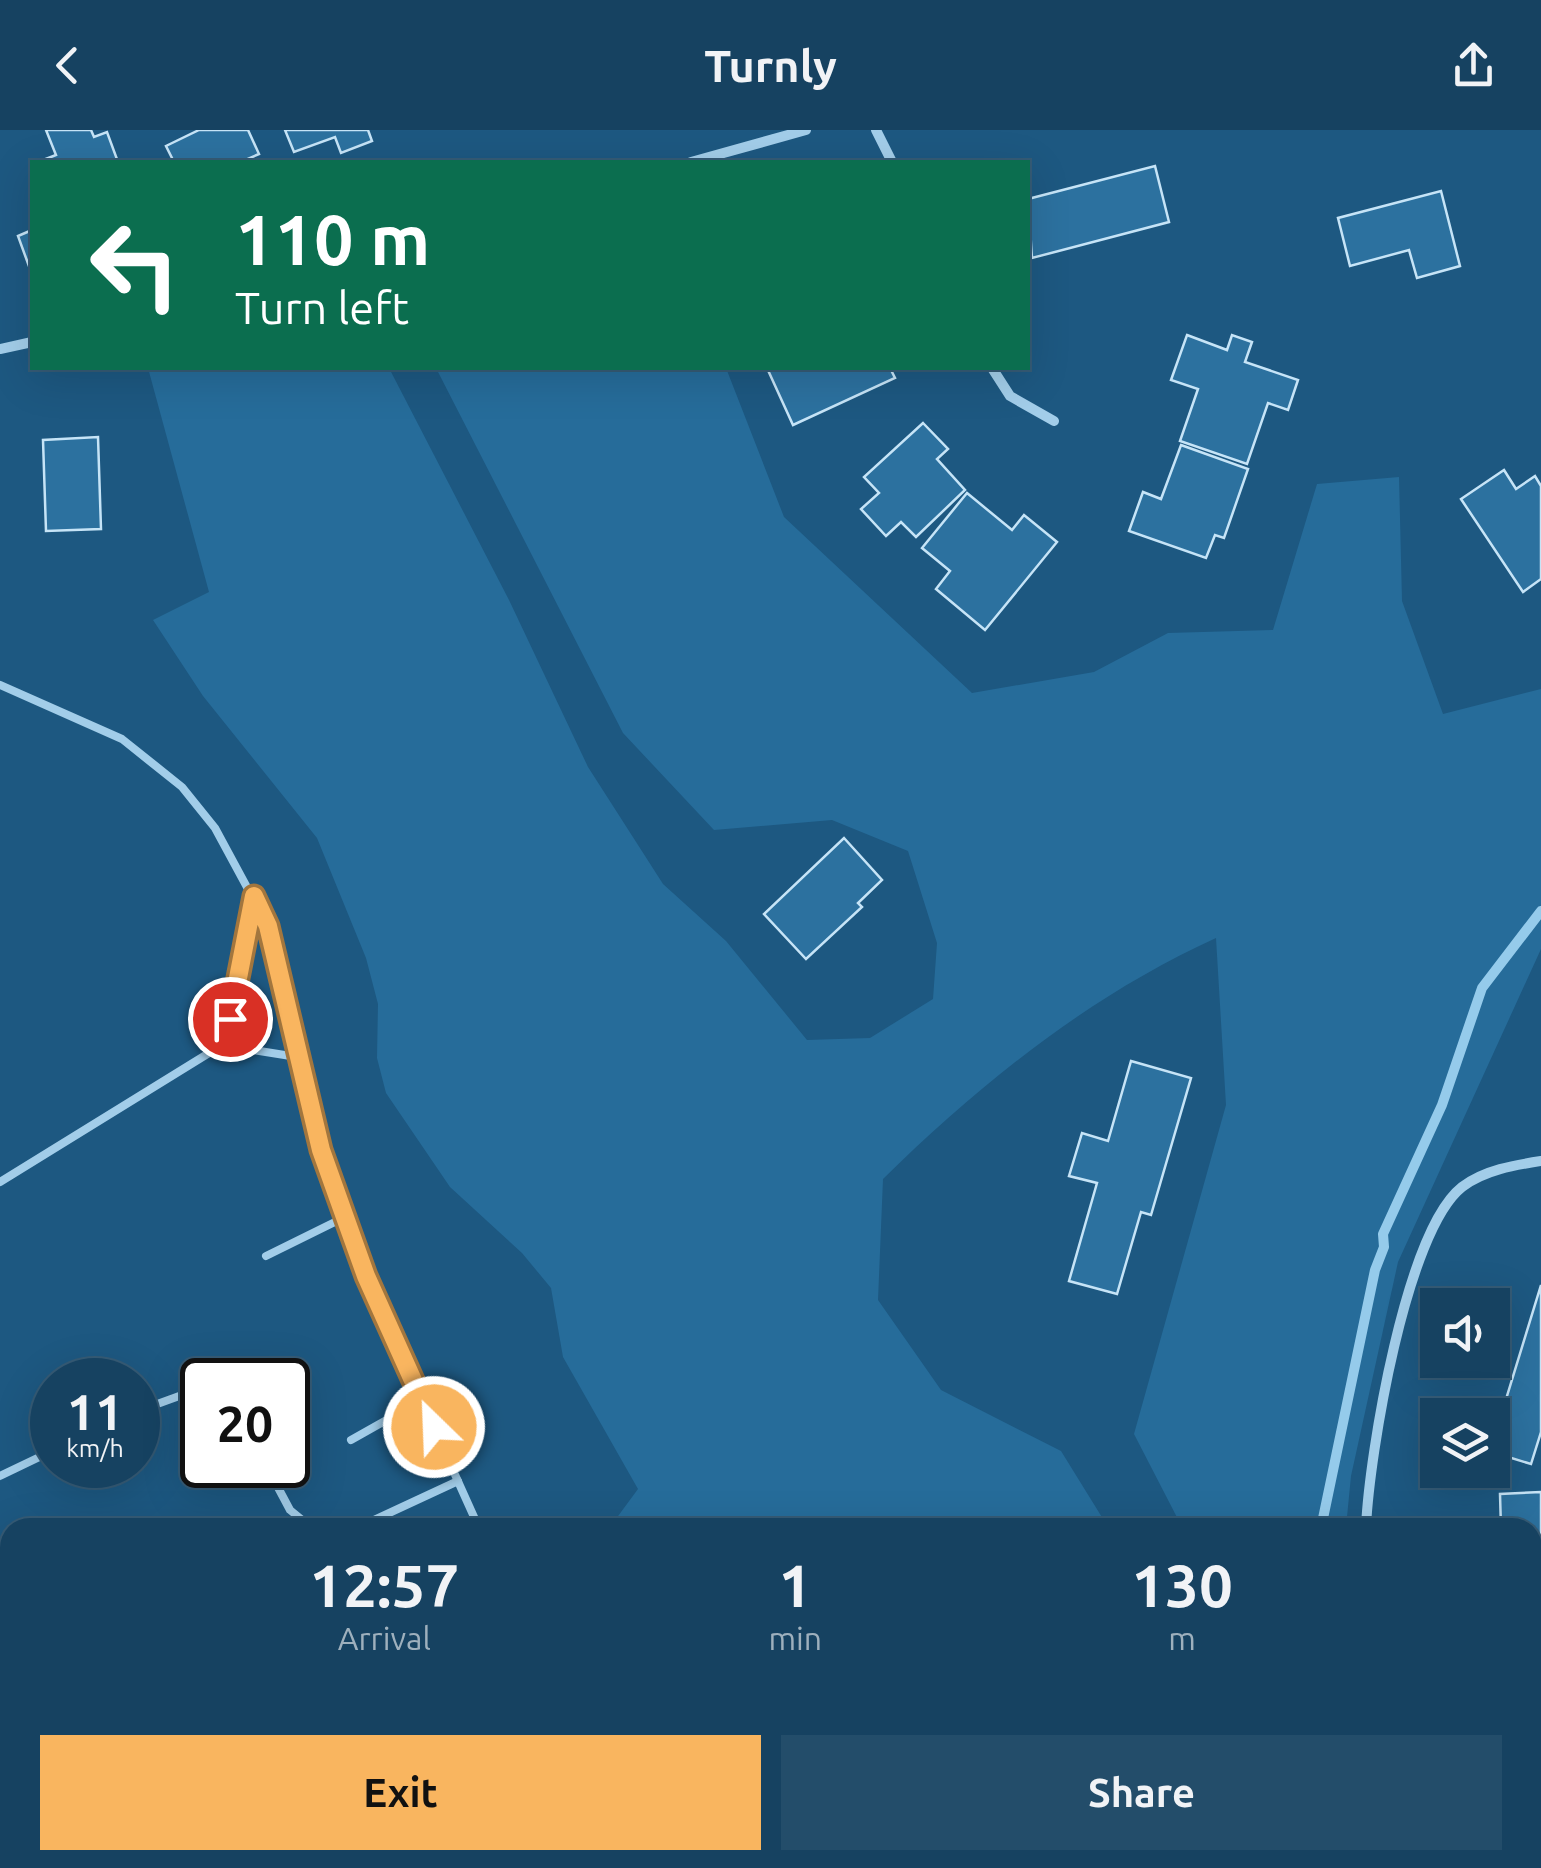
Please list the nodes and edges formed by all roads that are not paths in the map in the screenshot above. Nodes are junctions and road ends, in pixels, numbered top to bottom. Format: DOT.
graph roads {
  1 [pos="806,130"];
  2 [pos="876,130"];
  3 [pos="698,160"];
  4 [pos="891,160"];
  5 [pos="30,342"];
  6 [pos="0,350"];
  7 [pos="993,370"];
  8 [pos="1054,421"];
  9 [pos="0,684"];
  10 [pos="254,896"];
  11 [pos="222,1045"];
  12 [pos="297,1057"];
  13 [pos="1541,1160"];
  14 [pos="0,1182"];
  15 [pos="345,1216"];
  16 [pos="266,1256"];
  17 [pos="422,1400"];
  18 [pos="351,1440"];
  19 [pos="30,1462"];
  20 [pos="0,1476"];
  21 [pos="458,1481"];
  22 [pos="278,1488"];
  23 [pos="300,1518"];
  24 [pos="378,1518"];
  25 [pos="475,1518"];
  26 [pos="1367,1518"];
  1 -- 3 [label="street"];
  2 -- 4 [label="street"];
  5 -- 6 [label="street"];
  7 -- 8 [label="street"];
  9 -- 10 [label="lane"];
  10 -- 11 [label="lane"];
  10 -- 12 [label="lane"];
  11 -- 12 [label="lane"];
  11 -- 14 [label="lane"];
  12 -- 15 [label="lane"];
  13 -- 26 [label="street"];
  15 -- 16 [label="lane"];
  15 -- 17 [label="lane"];
  17 -- 18 [label="lane"];
  17 -- 21 [label="lane"];
  19 -- 20 [label="lane"];
  21 -- 24 [label="lane"];
  21 -- 25 [label="lane"];
  22 -- 23 [label="lane"];
}
